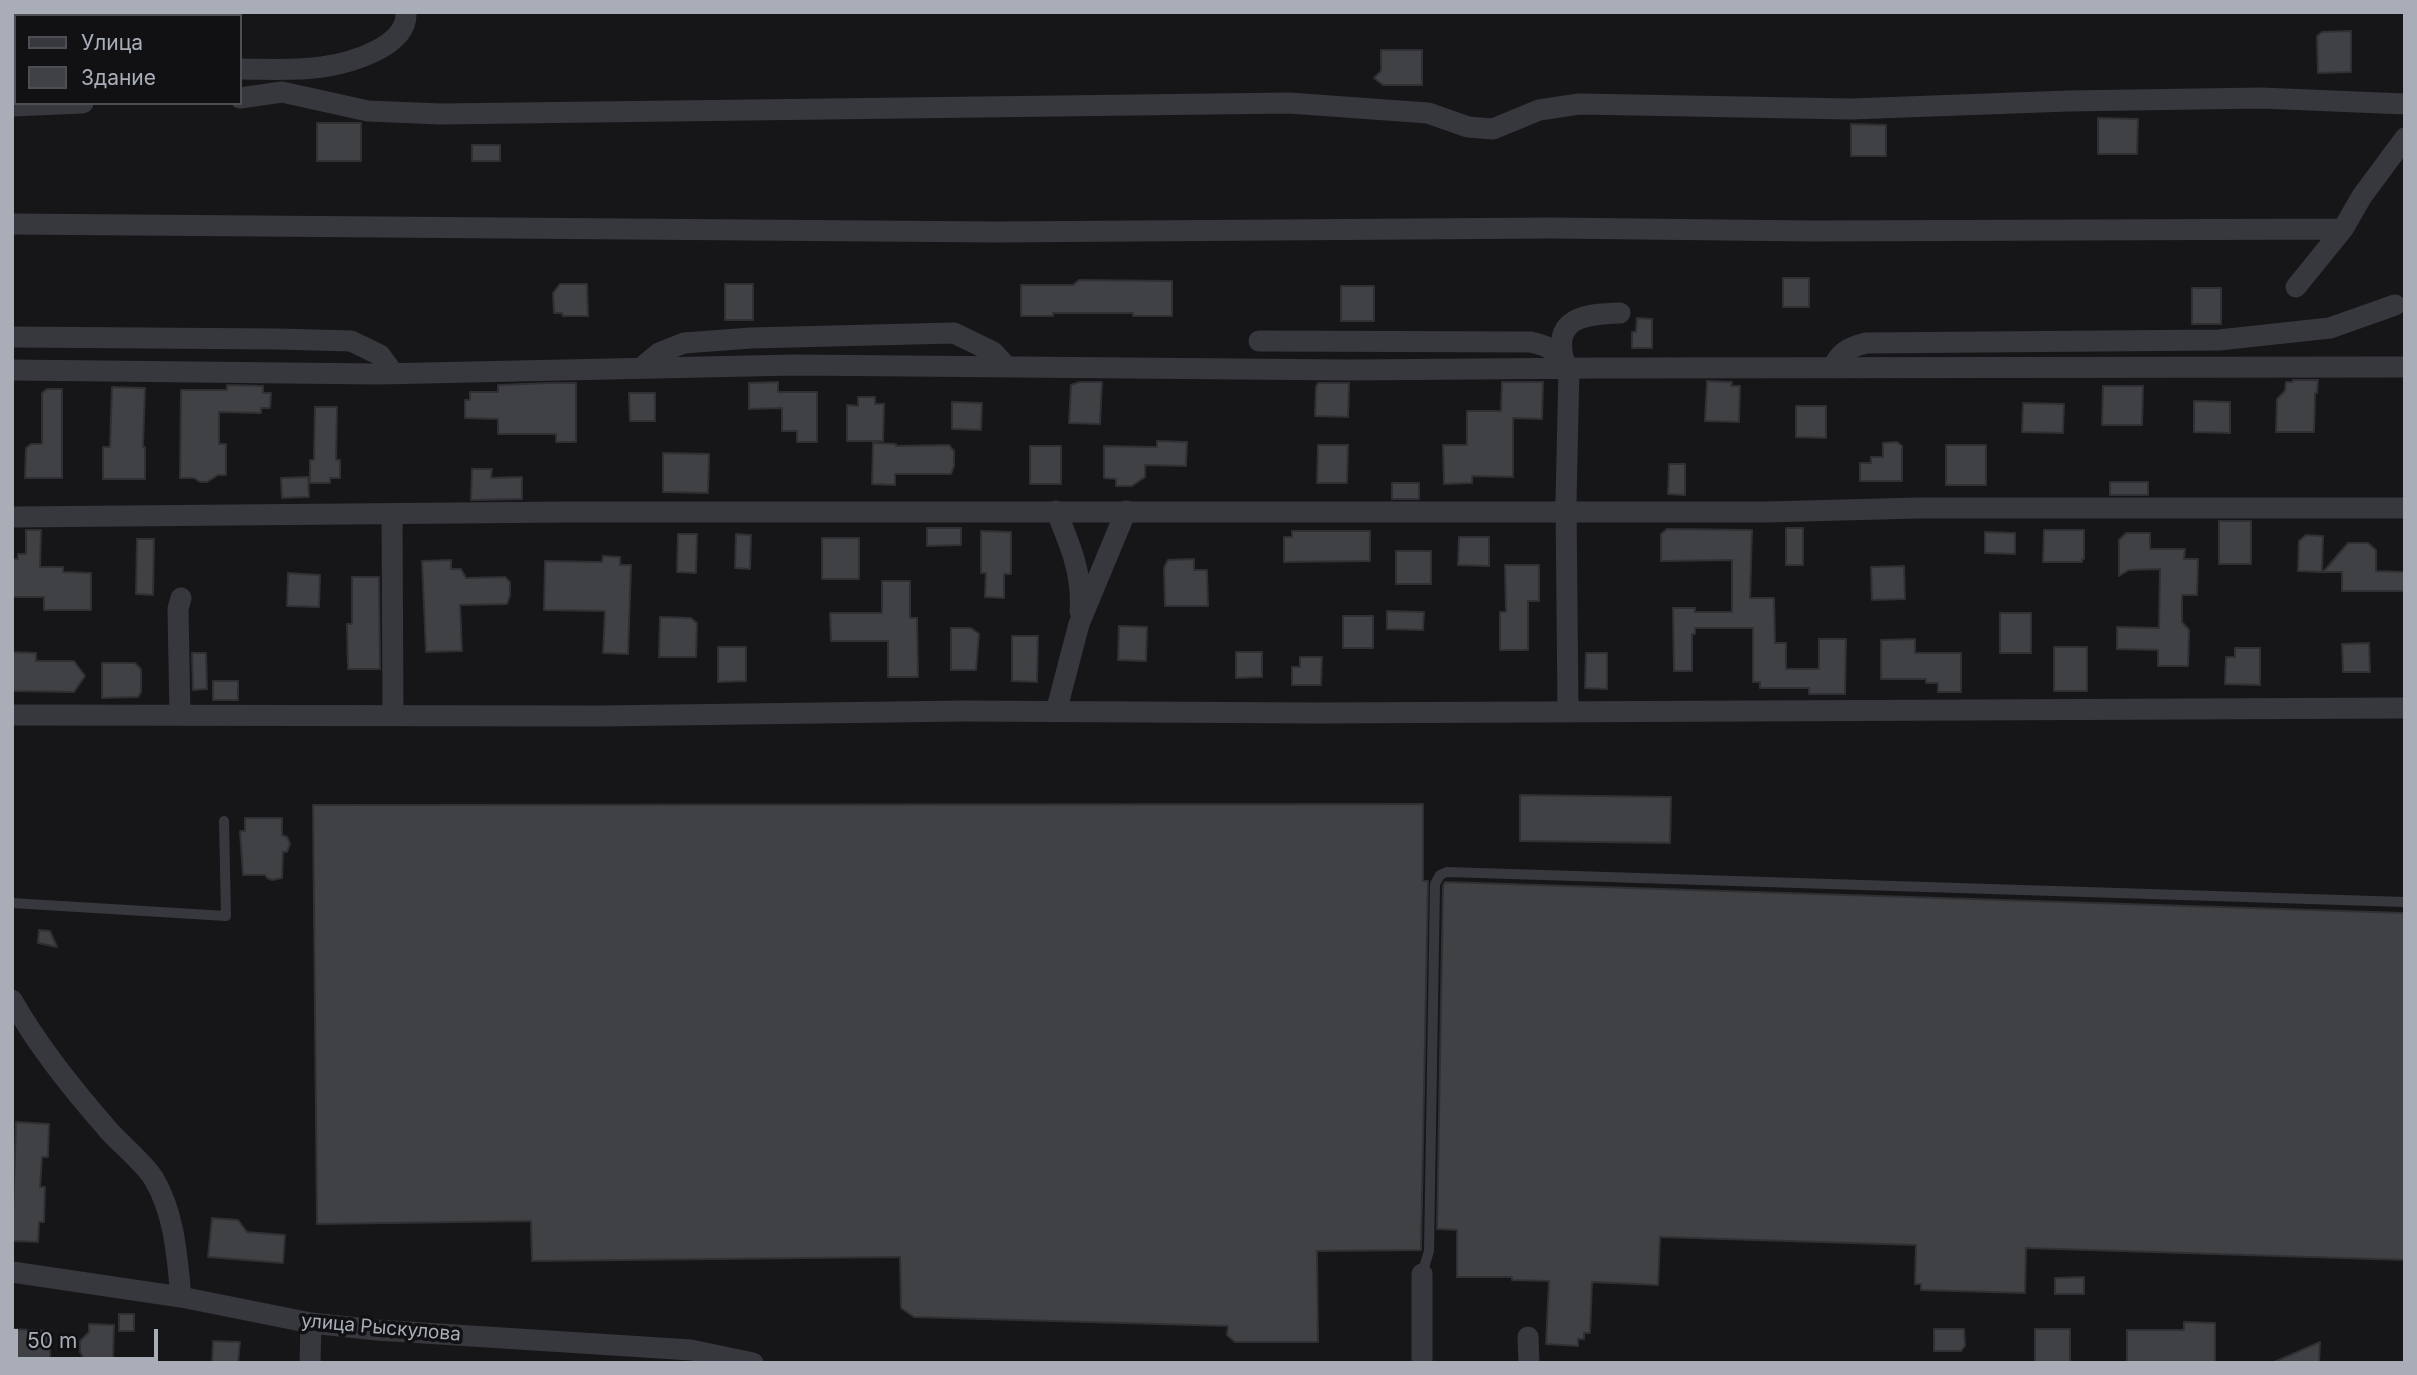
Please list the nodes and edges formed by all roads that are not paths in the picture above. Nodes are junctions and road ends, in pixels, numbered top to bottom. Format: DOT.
graph roads {
  1 [pos="406,12"];
  2 [pos="242,69"];
  3 [pos="242,98"];
  4 [pos="2405,104"];
  5 [pos="36,105"];
  6 [pos="12,106"];
  7 [pos="2405,138"];
  8 [pos="12,224"];
  9 [pos="2343,229"];
  10 [pos="2296,287"];
  11 [pos="2395,305"];
  12 [pos="1620,313"];
  13 [pos="12,337"];
  14 [pos="1259,341"];
  15 [pos="1566,363"];
  16 [pos="1006,366"];
  17 [pos="2405,367"];
  18 [pos="641,368"];
  19 [pos="1833,368"];
  20 [pos="12,370"];
  21 [pos="393,373"];
  22 [pos="2405,508"];
  23 [pos="1056,511"];
  24 [pos="1126,511"];
  25 [pos="1567,511"];
  26 [pos="392,514"];
  27 [pos="12,517"];
  28 [pos="181,598"];
  29 [pos="1079,624"];
  30 [pos="2405,708"];
  31 [pos="1568,711"];
  32 [pos="1056,712"];
  33 [pos="12,715"];
  34 [pos="180,715"];
  35 [pos="393,715"];
  36 [pos="224,821"];
  37 [pos="2405,902"];
  38 [pos="12,903"];
  39 [pos="12,1000"];
  40 [pos="12,1272"];
  41 [pos="1422,1274"];
  42 [pos="181,1297"];
  43 [pos="311,1323"];
  44 [pos="1528,1337"];
  45 [pos="310,1363"];
  46 [pos="753,1363"];
  47 [pos="1422,1363"];
  48 [pos="1529,1363"];
  1 -- 2 [label="street"];
  3 -- 4 [label="street"];
  5 -- 6 [label="street"];
  7 -- 9 [label="street"];
  8 -- 9 [label="street"];
  9 -- 10 [label="street"];
  11 -- 19 [label="street"];
  12 -- 15 [label="street"];
  13 -- 21 [label="street"];
  14 -- 15 [label="street"];
  15 -- 16 [label="street"];
  15 -- 19 [label="street"];
  15 -- 25 [label="street"];
  16 -- 18 [label="street"];
  16 -- 18 [label="street"];
  17 -- 19 [label="street"];
  18 -- 21 [label="street"];
  20 -- 21 [label="street"];
  22 -- 25 [label="street"];
  23 -- 24 [label="street"];
  23 -- 26 [label="street"];
  23 -- 29 [label="street"];
  24 -- 25 [label="street"];
  24 -- 29 [label="street"];
  25 -- 31 [label="street"];
  26 -- 27 [label="street"];
  26 -- 35 [label="street"];
  28 -- 34 [label="street"];
  29 -- 32 [label="street"];
  30 -- 31 [label="street"];
  31 -- 32 [label="street"];
  32 -- 35 [label="street"];
  33 -- 34 [label="street"];
  34 -- 35 [label="street"];
  36 -- 38 [label="lane"];
  37 -- 41 [label="lane"];
  39 -- 42 [label="street"];
  40 -- 42 [label="street, улица Рыскулова"];
  41 -- 47 [label="street"];
  42 -- 43 [label="street, улица Рыскулова"];
  43 -- 45 [label="street"];
  43 -- 46 [label="street, улица Рыскулова"];
  44 -- 48 [label="street"];
}
